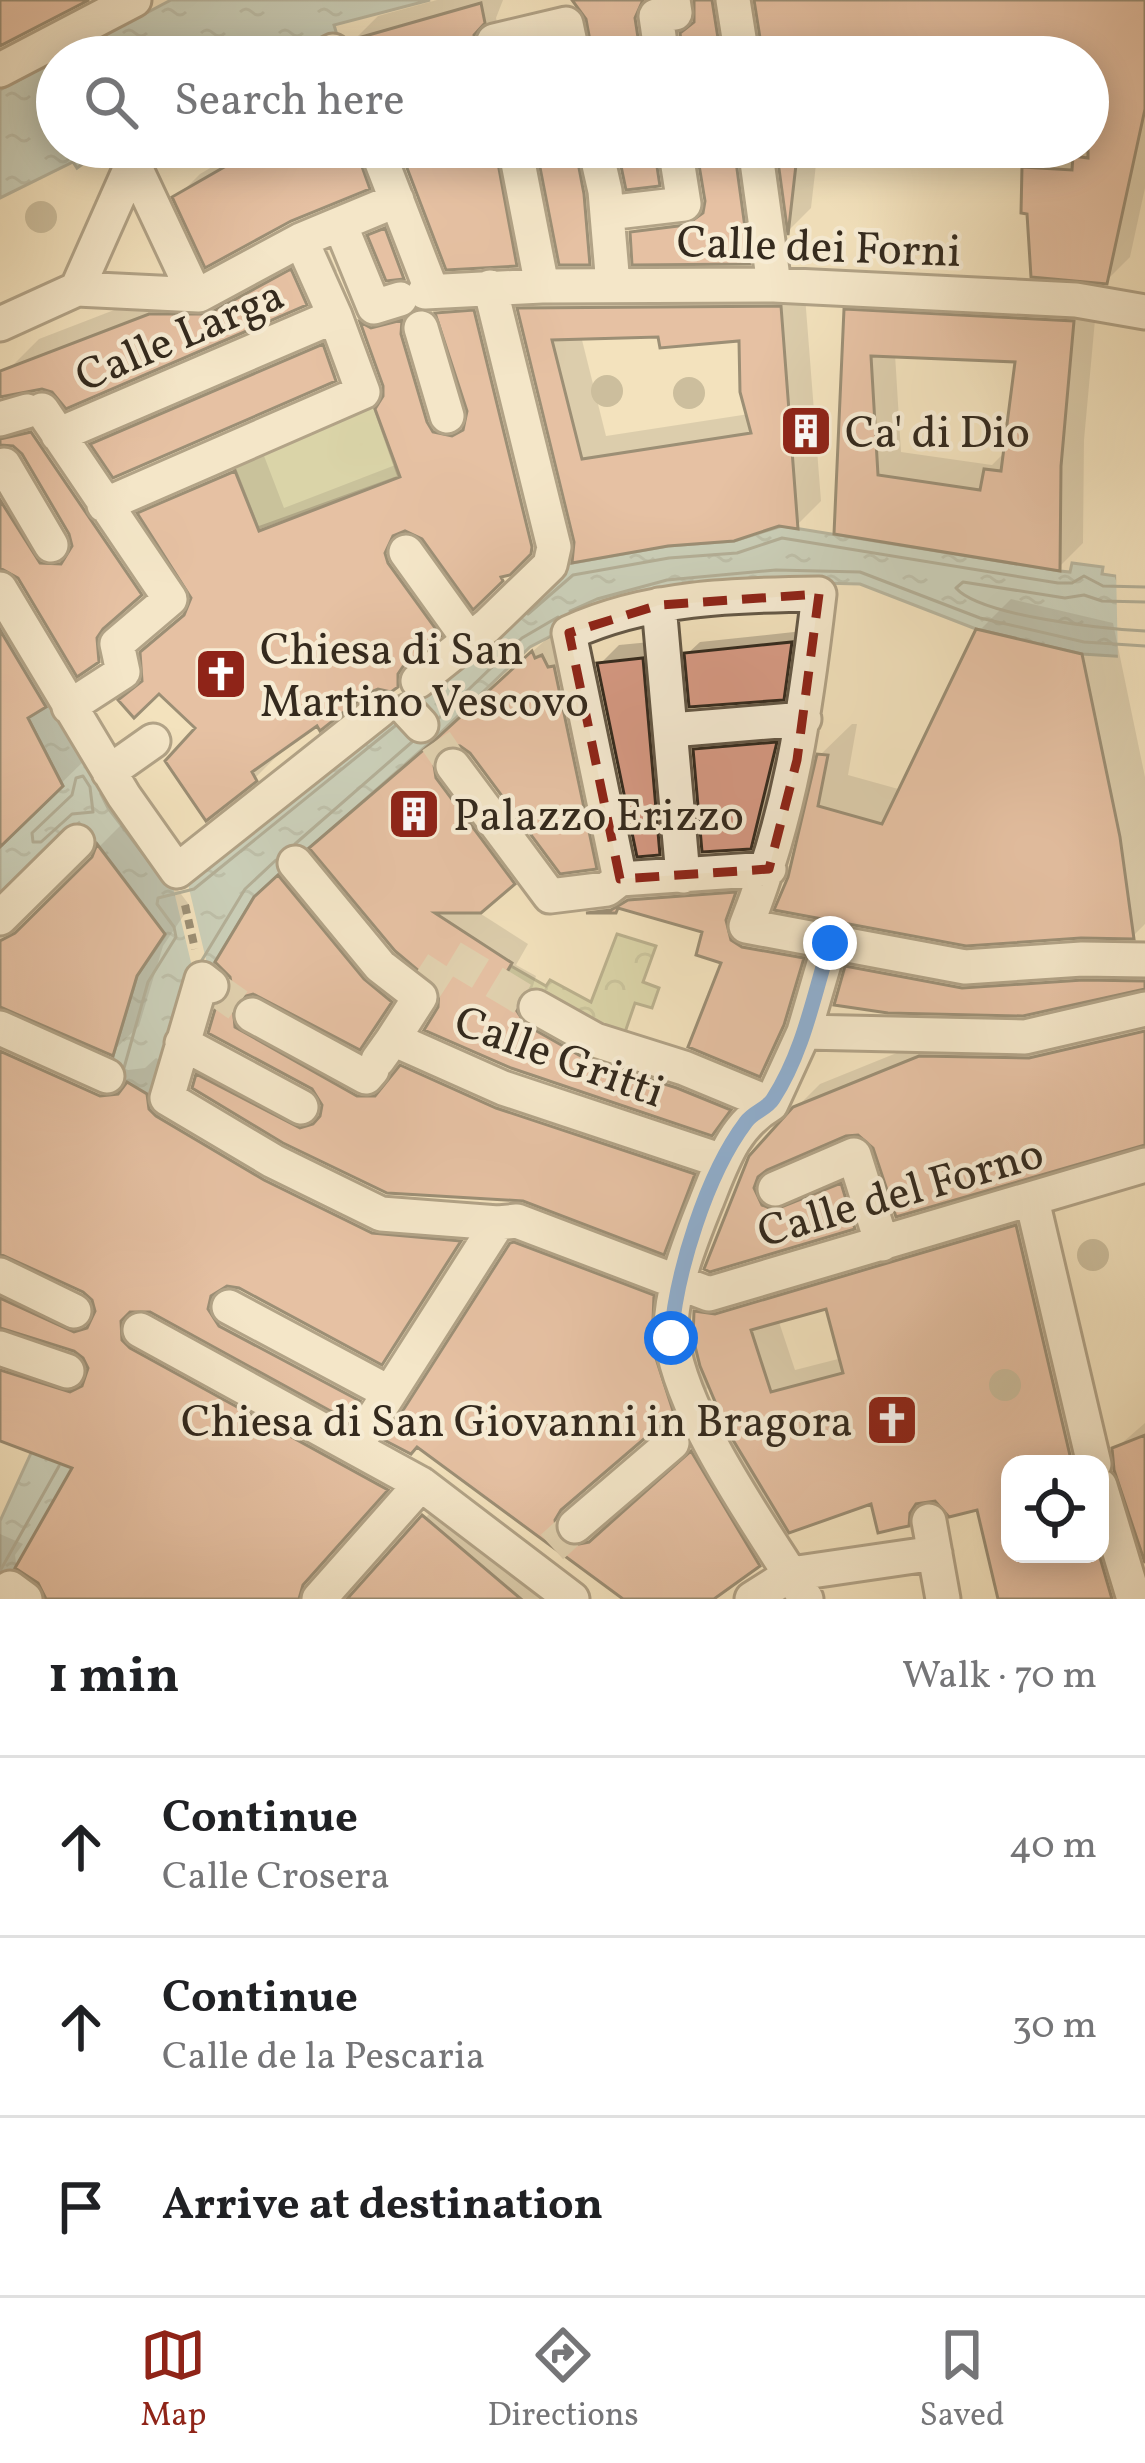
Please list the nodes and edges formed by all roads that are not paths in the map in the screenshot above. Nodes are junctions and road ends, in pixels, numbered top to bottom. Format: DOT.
graph roads {
  1 [pos="134,0"];
  2 [pos="673,0"];
  3 [pos="733,0"];
  4 [pos="65,36"];
  5 [pos="515,36"];
  6 [pos="569,36"];
  7 [pos="659,36"];
  8 [pos="739,36"];
  9 [pos="36,51"];
  10 [pos="0,70"];
  11 [pos="135,168"];
  12 [pos="146,168"];
  13 [pos="384,168"];
  14 [pos="519,168"];
  15 [pos="599,168"];
  16 [pos="678,168"];
  17 [pos="758,168"];
  18 [pos="397,200"];
  19 [pos="607,213"];
  20 [pos="340,224"];
  21 [pos="302,240"];
  22 [pos="613,285"];
  23 [pos="542,286"];
  24 [pos="774,286"];
  25 [pos="490,287"];
  26 [pos="77,289"];
  27 [pos="194,293"];
  28 [pos="419,293"];
  29 [pos="1145,312"];
  30 [pos="335,316"];
  31 [pos="0,324"];
  32 [pos="422,328"];
  33 [pos="448,416"];
  34 [pos="32,419"];
  35 [pos="4,465"];
  36 [pos="104,505"];
  37 [pos="51,544"];
  38 [pos="406,552"];
  39 [pos="0,590"];
  40 [pos="659,604"];
  41 [pos="470,640"];
  42 [pos="66,702"];
  43 [pos="416,718"];
  44 [pos="804,719"];
  45 [pos="671,730"];
  46 [pos="153,741"];
  47 [pos="110,772"];
  48 [pos="77,842"];
  49 [pos="295,863"];
  50 [pos="769,869"];
  51 [pos="683,876"];
  52 [pos="620,880"];
  53 [pos="0,918"];
  54 [pos="830,943"];
  55 [pos="1145,960"];
  56 [pos="204,976"];
  57 [pos="536,1007"];
  58 [pos="1145,1009"];
  59 [pos="252,1015"];
  60 [pos="0,1028"];
  61 [pos="804,1032"];
  62 [pos="182,1043"];
  63 [pos="381,1056"];
  64 [pos="107,1076"];
  65 [pos="771,1104"];
  66 [pos="302,1107"];
  67 [pos="722,1161"];
  68 [pos="1145,1165"];
  69 [pos="775,1190"];
  70 [pos="1032,1199"];
  71 [pos="497,1223"];
  72 [pos="882,1244"];
  73 [pos="0,1275"];
  74 [pos="680,1284"];
  75 [pos="229,1307"];
  76 [pos="74,1311"];
  77 [pos="140,1330"];
  78 [pos="0,1348"];
  79 [pos="67,1371"];
  80 [pos="388,1392"];
  81 [pos="687,1430"];
  82 [pos="355,1448"];
  83 [pos="1092,1455"];
  84 [pos="421,1484"];
  85 [pos="1109,1506"];
  86 [pos="932,1537"];
  87 [pos="552,1546"];
  88 [pos="1134,1574"];
  89 [pos="789,1580"];
  90 [pos="319,1599"];
  91 [pos="572,1599"];
  92 [pos="752,1599"];
  93 [pos="915,1599"];
  94 [pos="943,1599"];
  1 -- 4 [label="street"];
  2 -- 7 [label="street"];
  3 -- 8 [label="street"];
  5 -- 6 [label="street"];
  9 -- 10 [label="street"];
  11 -- 26 [label="street"];
  12 -- 27 [label="street"];
  13 -- 18 [label="street"];
  14 -- 23 [label="street"];
  15 -- 19 [label="street"];
  16 -- 19 [label="street"];
  17 -- 24 [label="street"];
  18 -- 20 [label="street"];
  18 -- 28 [label="street"];
  19 -- 22 [label="street"];
  20 -- 21 [label="street"];
  20 -- 28 [label="street"];
  21 -- 27 [label="street"];
  21 -- 30 [label="street"];
  22 -- 23 [label="street, Calle dei Forni"];
  22 -- 24 [label="street, Calle dei Forni"];
  23 -- 25 [label="street, Calle dei Forni"];
  24 -- 29 [label="street, Calle dei Forni"];
  25 -- 28 [label="street, Calle dei Forni"];
  25 -- 41 [label="street"];
  26 -- 27 [label="street"];
  26 -- 31 [label="street"];
  30 -- 34 [label="street, Calle Larga"];
  30 -- 36 [label="street"];
  32 -- 33 [label="street"];
  34 -- 36 [label="street"];
  35 -- 37 [label="street"];
  36 -- 42 [label="street"];
  38 -- 41 [label="street"];
  39 -- 42 [label="street"];
  40 -- 44 [label="street"];
  40 -- 45 [label="street"];
  40 -- 52 [label="street"];
  41 -- 43 [label="street"];
  42 -- 47 [label="street"];
  43 -- 47 [label="street"];
  43 -- 52 [label="street"];
  44 -- 45 [label="street"];
  44 -- 50 [label="street"];
  45 -- 51 [label="street"];
  46 -- 47 [label="street"];
  48 -- 53 [label="street"];
  49 -- 63 [label="street"];
  50 -- 51 [label="street"];
  50 -- 54 [label="street"];
  51 -- 52 [label="street"];
  54 -- 55 [label="street"];
  54 -- 61 [label="street"];
  56 -- 62 [label="street"];
  57 -- 65 [label="street"];
  58 -- 61 [label="street"];
  59 -- 63 [label="street, Calle Gritti"];
  60 -- 64 [label="street"];
  61 -- 65 [label="street"];
  62 -- 66 [label="street"];
  62 -- 71 [label="street, Calle del Forno"];
  63 -- 67 [label="street, Calle Gritti"];
  65 -- 67 [label="street"];
  67 -- 74 [label="street"];
  68 -- 70 [label="street, Calle del Forno"];
  69 -- 72 [label="street"];
  70 -- 72 [label="street, Calle del Forno"];
  70 -- 83 [label="street"];
  71 -- 74 [label="street, Calle del Forno"];
  71 -- 80 [label="street"];
  72 -- 74 [label="street, Calle del Forno"];
  73 -- 76 [label="street"];
  74 -- 81 [label="street"];
  75 -- 80 [label="street"];
  77 -- 82 [label="street"];
  78 -- 79 [label="street"];
  80 -- 82 [label="street"];
  81 -- 87 [label="street"];
  81 -- 89 [label="street"];
  82 -- 84 [label="street"];
  84 -- 87 [label="street"];
  84 -- 90 [label="street"];
  85 -- 88 [label="street"];
  86 -- 89 [label="street"];
  86 -- 93 [label="street"];
  86 -- 94 [label="street"];
  87 -- 91 [label="street"];
  89 -- 92 [label="street"];
}
